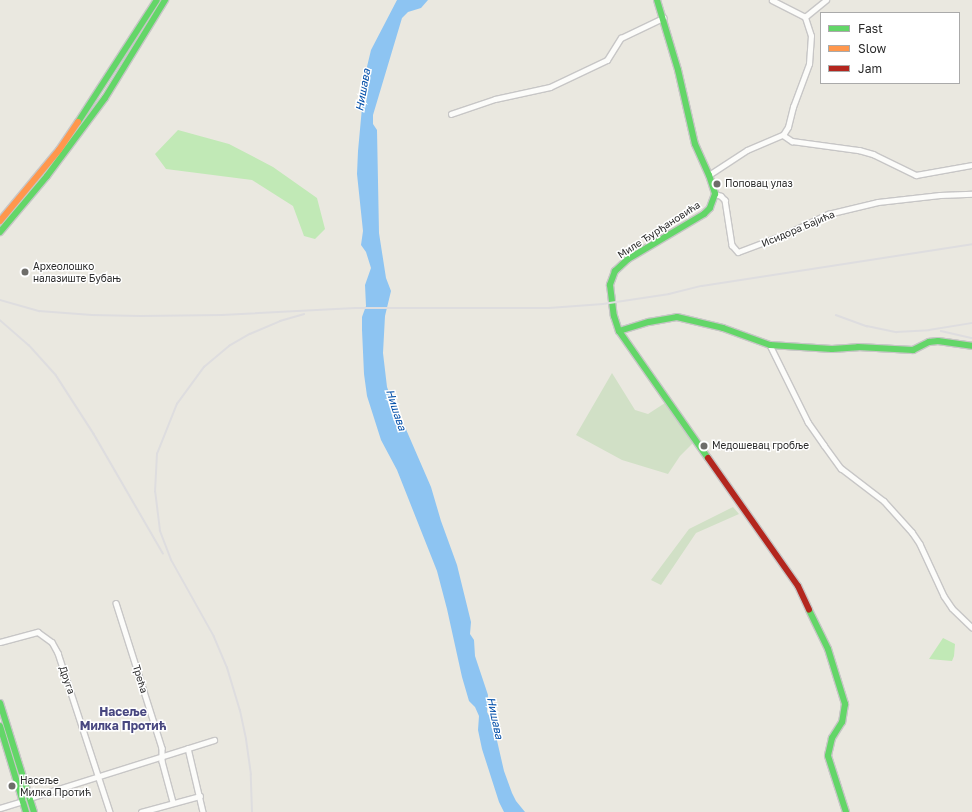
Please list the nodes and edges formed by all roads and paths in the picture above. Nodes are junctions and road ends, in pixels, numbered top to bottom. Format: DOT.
graph roads {
  1 [pos="157,0"];
  2 [pos="166,0"];
  3 [pos="657,0"];
  4 [pos="772,0"];
  5 [pos="826,0"];
  6 [pos="805,17"];
  7 [pos="663,18"];
  8 [pos="451,114"];
  9 [pos="783,135"];
  10 [pos="972,165"];
  11 [pos="709,175"];
  12 [pos="715,194"];
  13 [pos="972,194"];
  14 [pos="0,221"];
  15 [pos="0,232"];
  16 [pos="620,331"];
  17 [pos="770,345"];
  18 [pos="972,346"];
  19 [pos="116,603"];
  20 [pos="972,627"];
  21 [pos="0,644"];
  22 [pos="0,703"];
  23 [pos="0,726"];
  24 [pos="214,740"];
  25 [pos="188,748"];
  26 [pos="162,755"];
  27 [pos="98,776"];
  28 [pos="200,796"];
  29 [pos="30,798"];
  30 [pos="23,801"];
  31 [pos="173,802"];
  32 [pos="0,808"];
  33 [pos="26,812"];
  34 [pos="34,812"];
  35 [pos="110,812"];
  36 [pos="141,812"];
  37 [pos="203,812"];
  38 [pos="846,812"];
  1 -- 14 [label="street"];
  2 -- 15 [label="street"];
  3 -- 7 [label="street"];
  4 -- 6 [label="street"];
  5 -- 6 [label="street"];
  6 -- 9 [label="street"];
  7 -- 8 [label="street"];
  7 -- 11 [label="street"];
  9 -- 10 [label="street"];
  9 -- 11 [label="street"];
  11 -- 12 [label="street"];
  12 -- 13 [label="street, Исидора Бајића"];
  12 -- 16 [label="street, Миле Ђурђановића"];
  16 -- 17 [label="street"];
  16 -- 38 [label="street, Миле Ђурђановића"];
  17 -- 18 [label="street"];
  17 -- 20 [label="street"];
  19 -- 26 [label="street, Трећа"];
  21 -- 27 [label="street, Друга"];
  22 -- 29 [label="street"];
  23 -- 30 [label="street"];
  24 -- 25 [label="street"];
  25 -- 26 [label="street"];
  25 -- 28 [label="street"];
  26 -- 27 [label="street"];
  26 -- 31 [label="street, Трећа"];
  27 -- 29 [label="street"];
  27 -- 35 [label="street, Друга"];
  28 -- 31 [label="street"];
  28 -- 37 [label="street"];
  29 -- 34 [label="street"];
  30 -- 32 [label="street"];
  30 -- 33 [label="street"];
  31 -- 36 [label="street"];
}
